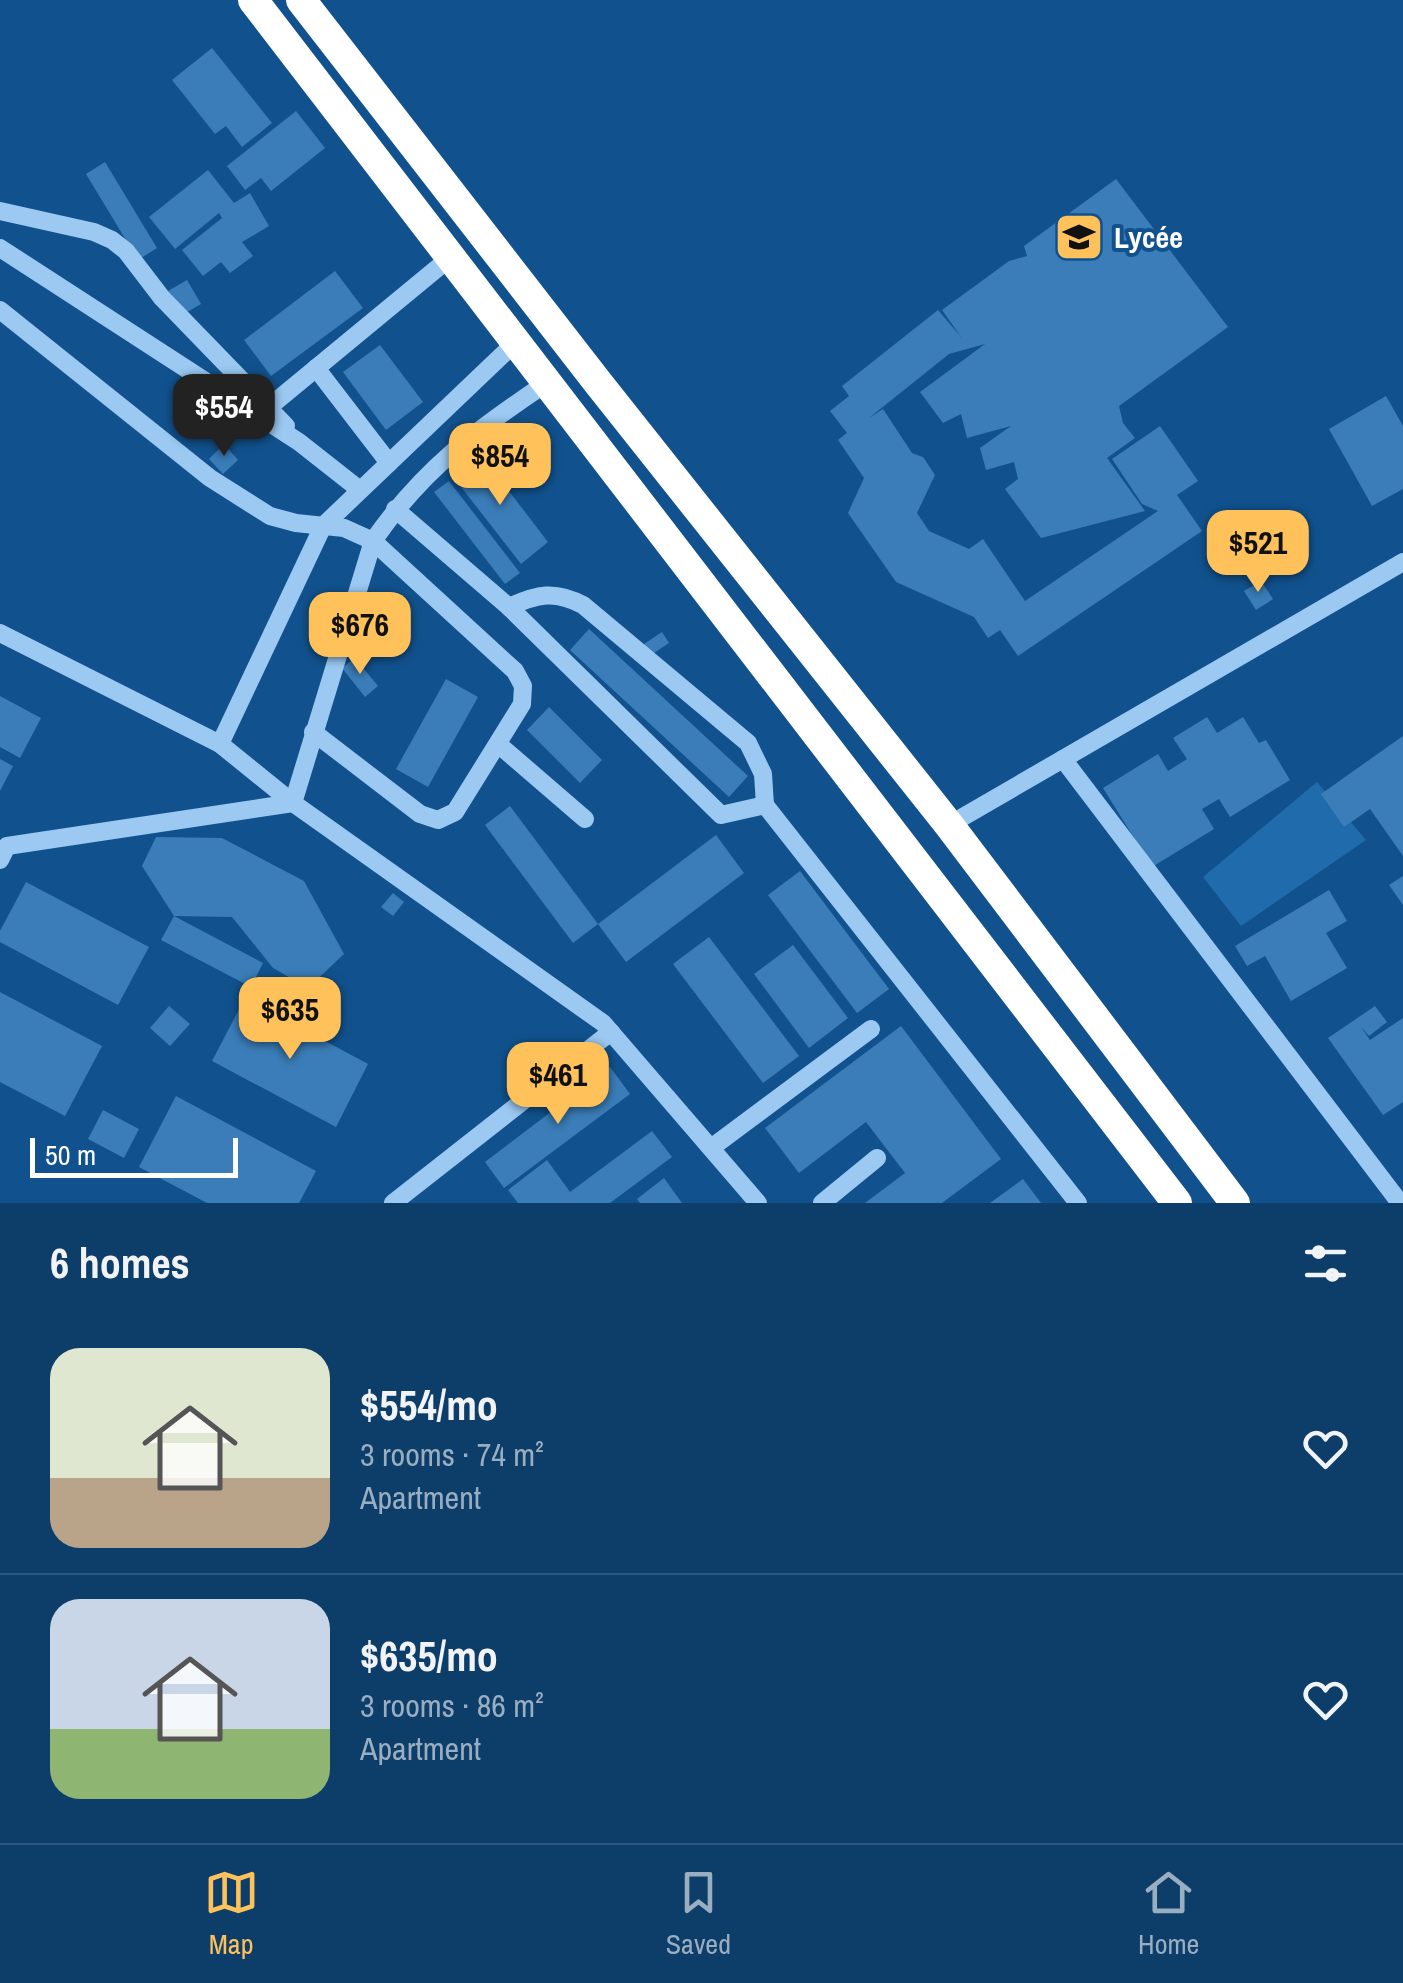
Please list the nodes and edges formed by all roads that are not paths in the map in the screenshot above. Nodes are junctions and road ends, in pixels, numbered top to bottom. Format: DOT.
graph roads {
  1 [pos="253,0"];
  2 [pos="301,0"];
  3 [pos="0,211"];
  4 [pos="0,248"];
  5 [pos="452,256"];
  6 [pos="0,310"];
  7 [pos="517,341"];
  8 [pos="316,368"];
  9 [pos="548,382"];
  10 [pos="269,407"];
  11 [pos="299,442"];
  12 [pos="389,463"];
  13 [pos="360,490"];
  14 [pos="395,508"];
  15 [pos="323,526"];
  16 [pos="373,540"];
  17 [pos="1403,562"];
  18 [pos="509,608"];
  19 [pos="0,632"];
  20 [pos="313,732"];
  21 [pos="220,744"];
  22 [pos="498,744"];
  23 [pos="1064,759"];
  24 [pos="293,803"];
  25 [pos="765,805"];
  26 [pos="585,819"];
  27 [pos="949,826"];
  28 [pos="0,860"];
  29 [pos="870,1029"];
  30 [pos="610,1032"];
  31 [pos="711,1148"];
  32 [pos="876,1158"];
  33 [pos="392,1203"];
  34 [pos="758,1203"];
  35 [pos="822,1203"];
  36 [pos="1078,1203"];
  37 [pos="1176,1203"];
  38 [pos="1235,1203"];
  39 [pos="1400,1203"];
  1 -- 5 [label="highway"];
  2 -- 27 [label="highway"];
  3 -- 10 [label="street"];
  4 -- 11 [label="street"];
  5 -- 7 [label="highway"];
  5 -- 8 [label="street"];
  6 -- 15 [label="street"];
  7 -- 9 [label="highway"];
  7 -- 12 [label="street"];
  8 -- 10 [label="street"];
  8 -- 12 [label="street"];
  9 -- 14 [label="street"];
  9 -- 37 [label="highway"];
  10 -- 11 [label="street"];
  11 -- 13 [label="street"];
  12 -- 13 [label="street"];
  13 -- 15 [label="street"];
  14 -- 16 [label="street"];
  14 -- 18 [label="street"];
  15 -- 16 [label="street"];
  15 -- 21 [label="street"];
  16 -- 20 [label="street"];
  16 -- 22 [label="street"];
  17 -- 23 [label="street"];
  18 -- 25 [label="street"];
  18 -- 25 [label="street"];
  19 -- 21 [label="street"];
  20 -- 22 [label="street"];
  20 -- 24 [label="street"];
  21 -- 24 [label="street"];
  22 -- 26 [label="street"];
  23 -- 27 [label="street"];
  23 -- 39 [label="street"];
  24 -- 28 [label="street"];
  24 -- 30 [label="street"];
  25 -- 36 [label="street"];
  27 -- 38 [label="highway"];
  29 -- 31 [label="street"];
  30 -- 31 [label="street"];
  30 -- 33 [label="street"];
  31 -- 34 [label="street"];
  32 -- 35 [label="street"];
}
